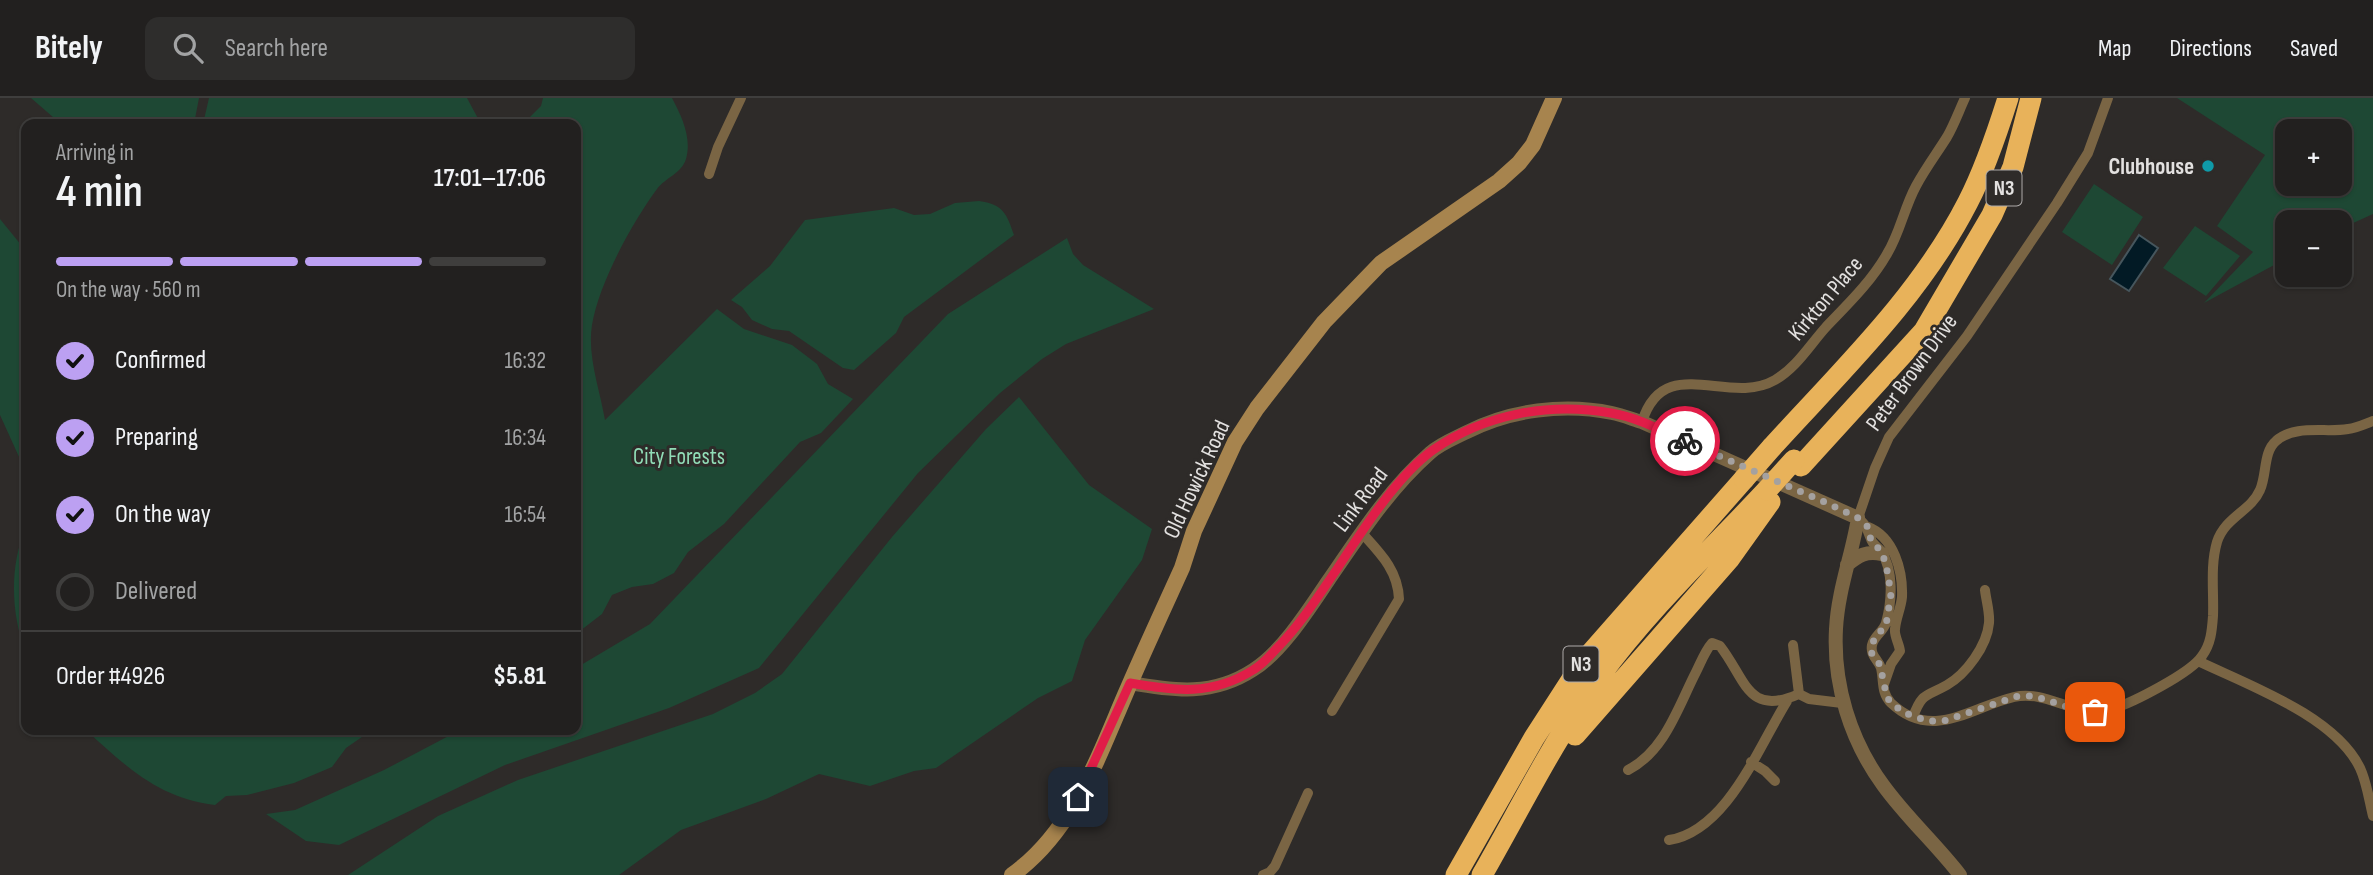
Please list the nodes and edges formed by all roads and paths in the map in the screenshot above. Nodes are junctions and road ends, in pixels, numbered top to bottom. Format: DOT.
graph roads {
  1 [pos="741,98"];
  2 [pos="1554,98"];
  3 [pos="1965,98"];
  4 [pos="2008,98"];
  5 [pos="2031,98"];
  6 [pos="2108,98"];
  7 [pos="709,174"];
  8 [pos="2373,421"];
  9 [pos="1642,422"];
  10 [pos="1863,522"];
  11 [pos="1361,532"];
  12 [pos="1882,554"];
  13 [pos="1847,565"];
  14 [pos="1985,590"];
  15 [pos="1793,645"];
  16 [pos="2198,661"];
  17 [pos="1130,683"];
  18 [pos="1883,687"];
  19 [pos="1799,694"];
  20 [pos="1787,701"];
  21 [pos="1842,702"];
  22 [pos="1332,711"];
  23 [pos="1913,717"];
  24 [pos="1751,762"];
  25 [pos="1628,770"];
  26 [pos="1775,781"];
  27 [pos="1308,793"];
  28 [pos="2373,816"];
  29 [pos="1669,840"];
  30 [pos="1012,875"];
  31 [pos="1263,875"];
  32 [pos="1456,875"];
  33 [pos="1482,875"];
  34 [pos="1960,875"];
  1 -- 7 [label="street"];
  2 -- 17 [label="main road, Old Howick Road"];
  3 -- 9 [label="street, Kirkton Place"];
  4 -- 32 [label="highway, N3, bridge"];
  5 -- 33 [label="highway, N3, bridge"];
  6 -- 10 [label="street, Peter Brown Drive"];
  8 -- 16 [label="street"];
  9 -- 10 [label="street, Link Road"];
  9 -- 11 [label="street, Link Road"];
  10 -- 12 [label="street"];
  10 -- 13 [label="street, Peter Brown Drive"];
  10 -- 18 [label="street"];
  11 -- 17 [label="street, Link Road"];
  11 -- 22 [label="street"];
  12 -- 13 [label="street"];
  12 -- 18 [label="street"];
  13 -- 21 [label="street, Peter Brown Drive"];
  14 -- 23 [label="street"];
  15 -- 19 [label="street"];
  16 -- 23 [label="street"];
  16 -- 28 [label="street"];
  17 -- 30 [label="main road, Old Howick Road"];
  18 -- 23 [label="street"];
  19 -- 20 [label="street"];
  19 -- 21 [label="street"];
  20 -- 24 [label="street"];
  20 -- 25 [label="street"];
  21 -- 34 [label="street, Peter Brown Drive"];
  24 -- 26 [label="street"];
  24 -- 29 [label="street"];
  27 -- 31 [label="street"];
}
